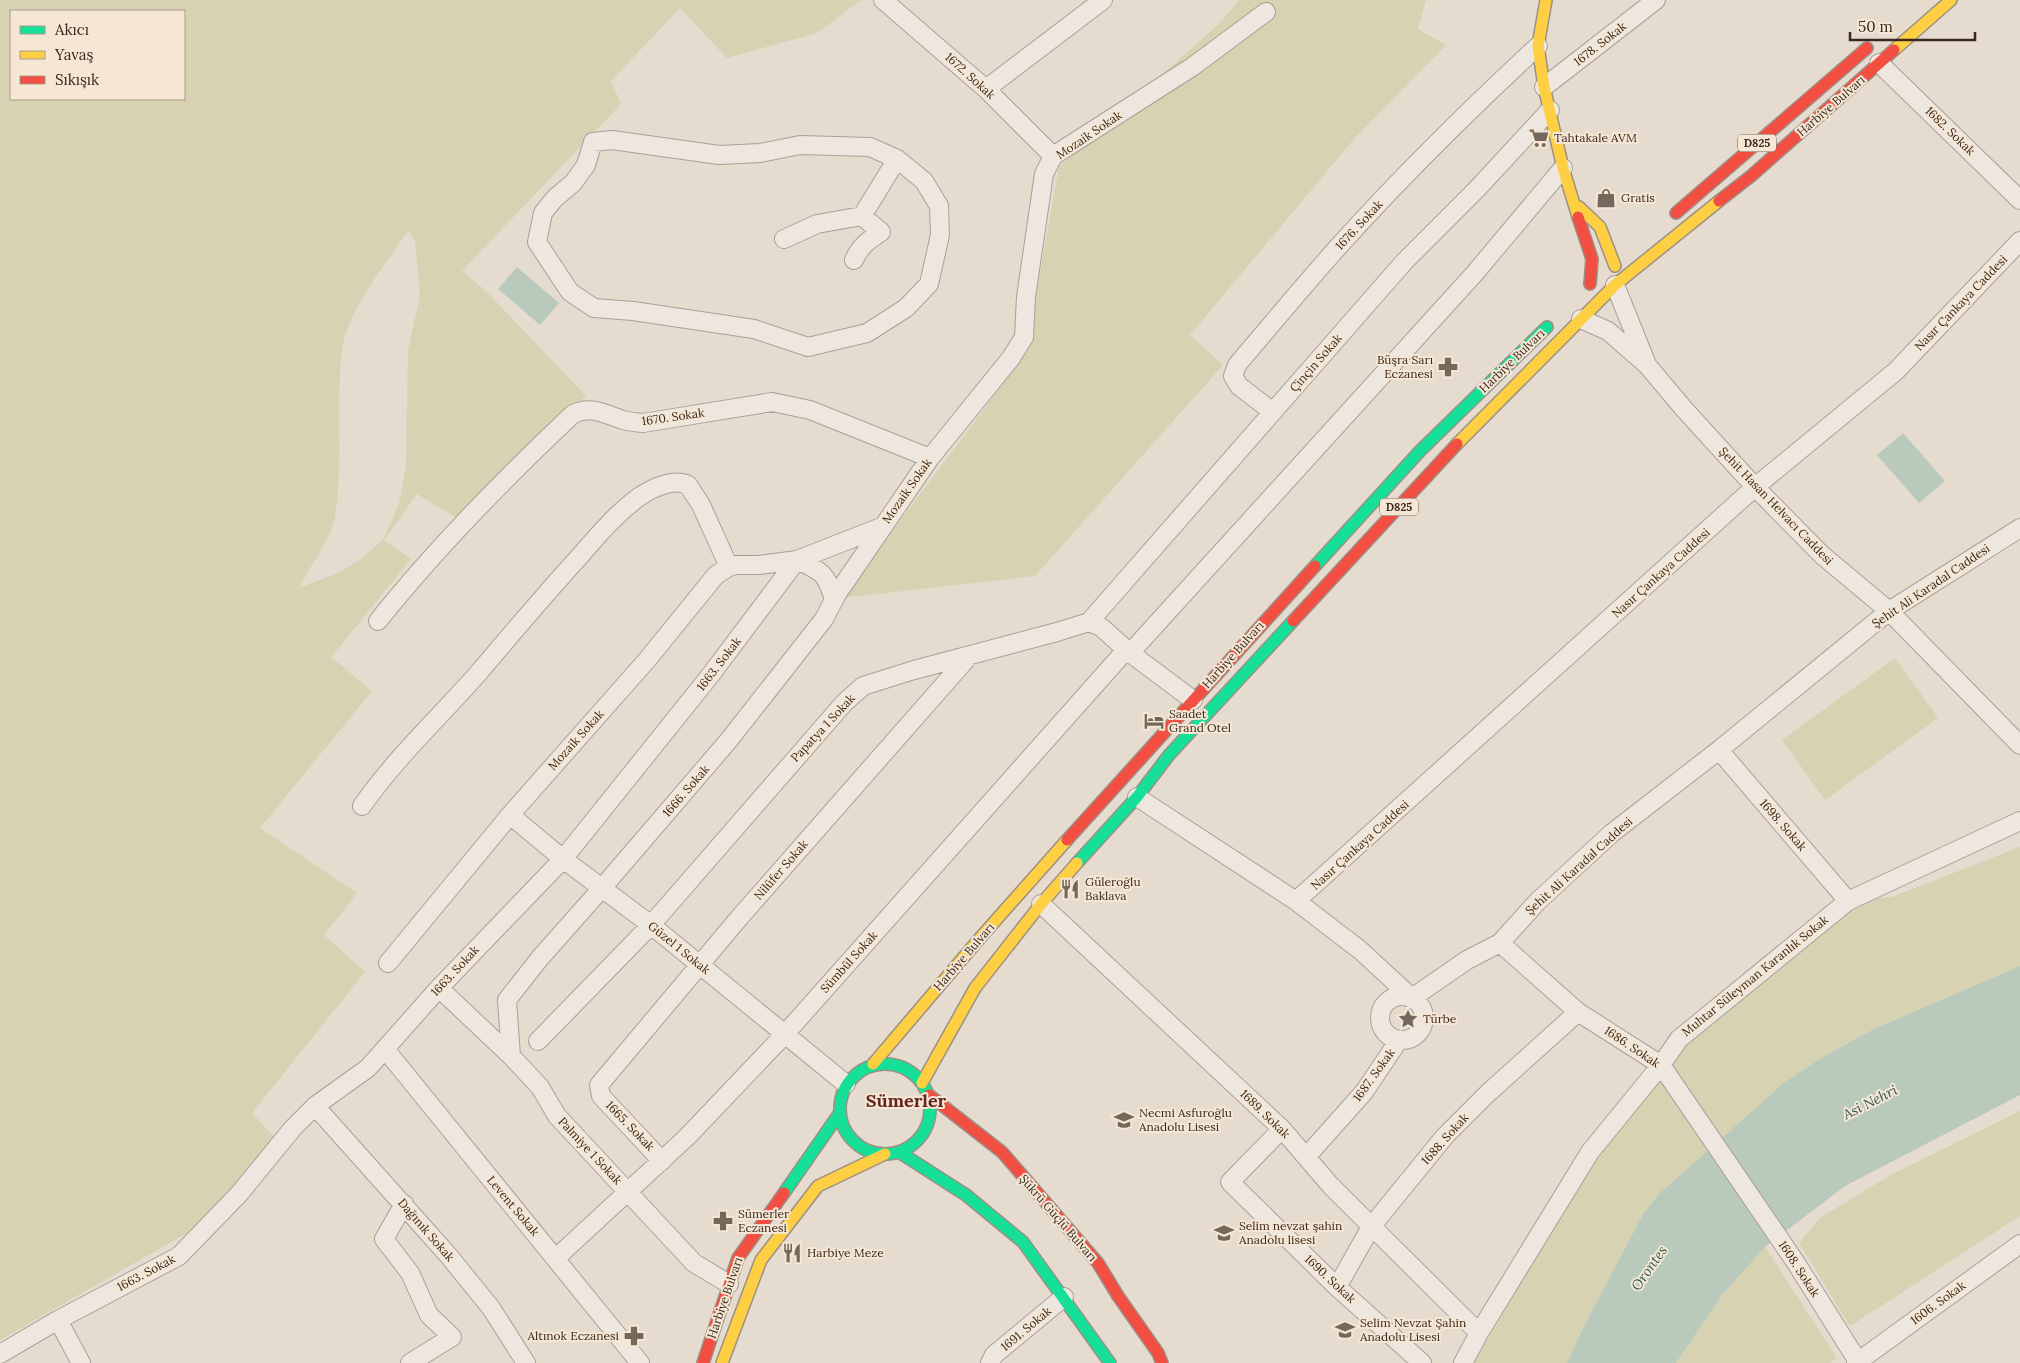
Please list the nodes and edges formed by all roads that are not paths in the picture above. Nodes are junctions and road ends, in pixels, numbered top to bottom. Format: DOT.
graph roads {
  1 [pos="883,0"];
  2 [pos="1104,0"];
  3 [pos="1546,0"];
  4 [pos="1656,0"];
  5 [pos="1951,0"];
  6 [pos="1266,12"];
  7 [pos="1874,43"];
  8 [pos="1538,46"];
  9 [pos="1879,63"];
  10 [pos="1544,87"];
  11 [pos="986,89"];
  12 [pos="1550,110"];
  13 [pos="1054,156"];
  14 [pos="897,159"];
  15 [pos="1563,168"];
  16 [pos="2020,200"];
  17 [pos="1575,204"];
  18 [pos="862,216"];
  19 [pos="1668,220"];
  20 [pos="784,239"];
  21 [pos="2020,241"];
  22 [pos="1626,257"];
  23 [pos="854,260"];
  24 [pos="1615,266"];
  25 [pos="1615,285"];
  26 [pos="1587,287"];
  27 [pos="1581,319"];
  28 [pos="1552,322"];
  29 [pos="1647,365"];
  30 [pos="1273,412"];
  31 [pos="930,458"];
  32 [pos="1755,487"];
  33 [pos="884,526"];
  34 [pos="2020,528"];
  35 [pos="797,560"];
  36 [pos="729,567"];
  37 [pos="834,600"];
  38 [pos="1889,612"];
  39 [pos="378,621"];
  40 [pos="1089,622"];
  41 [pos="1128,652"];
  42 [pos="970,655"];
  43 [pos="1193,700"];
  44 [pos="2020,745"];
  45 [pos="1718,750"];
  46 [pos="1137,797"];
  47 [pos="362,806"];
  48 [pos="510,815"];
  49 [pos="2020,821"];
  50 [pos="563,859"];
  51 [pos="602,888"];
  52 [pos="1296,901"];
  53 [pos="1848,901"];
  54 [pos="1041,904"];
  55 [pos="651,925"];
  56 [pos="1500,943"];
  57 [pos="388,963"];
  58 [pos="700,964"];
  59 [pos="439,988"];
  60 [pos="1412,998"];
  61 [pos="1578,1012"];
  62 [pos="785,1034"];
  63 [pos="1399,1040"];
  64 [pos="538,1041"];
  65 [pos="385,1049"];
  66 [pos="511,1056"];
  67 [pos="874,1064"];
  68 [pos="1661,1065"];
  69 [pos="922,1083"];
  70 [pos="846,1084"];
  71 [pos="599,1091"];
  72 [pos="929,1095"];
  73 [pos="315,1106"];
  74 [pos="839,1114"];
  75 [pos="1282,1129"];
  76 [pos="899,1152"];
  77 [pos="885,1154"];
  78 [pos="1307,1156"];
  79 [pos="662,1161"];
  80 [pos="1736,1176"];
  81 [pos="629,1193"];
  82 [pos="404,1204"];
  83 [pos="1371,1227"];
  84 [pos="2020,1244"];
  85 [pos="556,1258"];
  86 [pos="729,1284"];
  87 [pos="1337,1287"];
  88 [pos="1064,1297"];
  89 [pos="58,1320"];
  90 [pos="1479,1333"];
  91 [pos="0,1354"];
  92 [pos="81,1363"];
  93 [pos="410,1363"];
  94 [pos="526,1363"];
  95 [pos="640,1363"];
  96 [pos="703,1363"];
  97 [pos="722,1363"];
  98 [pos="990,1363"];
  99 [pos="1110,1363"];
  100 [pos="1162,1363"];
  101 [pos="1422,1363"];
  102 [pos="1463,1363"];
  103 [pos="1858,1363"];
  1 -- 11 [label="street, 1672. Sokak"];
  2 -- 11 [label="street"];
  3 -- 8 [label="main road"];
  4 -- 10 [label="street, 1678. Sokak"];
  5 -- 9 [label="main road, Harbiye Bulvarı / D825"];
  6 -- 13 [label="street, Mozaik Sokak"];
  7 -- 19 [label="main road, Harbiye Bulvarı / D825"];
  8 -- 10 [label="main road"];
  8 -- 30 [label="street, 1676. Sokak"];
  9 -- 16 [label="street, 1682. Sokak"];
  9 -- 25 [label="main road, Harbiye Bulvarı / D825"];
  10 -- 12 [label="main road"];
  11 -- 13 [label="street, 1672. Sokak"];
  12 -- 15 [label="main road"];
  12 -- 30 [label="street, Çinçin Sokak"];
  13 -- 31 [label="street, Mozaik Sokak"];
  14 -- 14 [label="street"];
  14 -- 18 [label="street"];
  15 -- 17 [label="main road"];
  15 -- 41 [label="street, Sümbül Sokak"];
  17 -- 24 [label="main road"];
  17 -- 26 [label="main road"];
  18 -- 20 [label="street"];
  18 -- 23 [label="street"];
  21 -- 32 [label="street, Nasır Çankaya Caddesi"];
  22 -- 24 [label="main road"];
  24 -- 25 [label="main road"];
  24 -- 26 [label="main road"];
  25 -- 26 [label="main road"];
  25 -- 27 [label="main road, Harbiye Bulvarı / D825"];
  25 -- 29 [label="street, Şehit Hasan Helvacı Caddesi"];
  26 -- 27 [label="main road"];
  27 -- 29 [label="street, Şehit Hasan Helvacı Caddesi"];
  27 -- 46 [label="main road, Harbiye Bulvarı / D825"];
  28 -- 43 [label="main road, Harbiye Bulvarı / D825"];
  29 -- 32 [label="street, Şehit Hasan Helvacı Caddesi"];
  30 -- 40 [label="street, Çinçin Sokak"];
  31 -- 33 [label="street, Mozaik Sokak"];
  31 -- 39 [label="street, 1670. Sokak"];
  32 -- 38 [label="street, Şehit Hasan Helvacı Caddesi"];
  32 -- 52 [label="street, Nasır Çankaya Caddesi"];
  33 -- 35 [label="street, Mozaik Sokak"];
  33 -- 37 [label="street, 1666. Sokak"];
  34 -- 38 [label="street, Şehit Ali Karadal Caddesi"];
  35 -- 36 [label="street, Mozaik Sokak"];
  35 -- 37 [label="street"];
  35 -- 50 [label="street, 1663. Sokak"];
  36 -- 47 [label="street"];
  36 -- 48 [label="street, Mozaik Sokak"];
  37 -- 51 [label="street, 1666. Sokak"];
  38 -- 44 [label="street, Şehit Hasan Helvacı Caddesi"];
  38 -- 45 [label="street, Şehit Ali Karadal Caddesi"];
  40 -- 41 [label="street"];
  40 -- 42 [label="street, Papatya 1 Sokak"];
  41 -- 43 [label="street"];
  41 -- 62 [label="street, Sümbül Sokak"];
  42 -- 55 [label="street, Papatya 1 Sokak"];
  42 -- 58 [label="street, Nilüfer Sokak"];
  43 -- 67 [label="main road, Harbiye Bulvarı / D825"];
  45 -- 53 [label="street, 1698. Sokak"];
  45 -- 56 [label="street, Şehit Ali Karadal Caddesi"];
  46 -- 52 [label="street"];
  46 -- 54 [label="main road, Harbiye Bulvarı / D825"];
  48 -- 50 [label="street, Güzel 1 Sokak"];
  48 -- 57 [label="street, Mozaik Sokak"];
  49 -- 53 [label="street, Muhtar Süleyman Karanlık Sokak"];
  50 -- 51 [label="street, Güzel 1 Sokak"];
  50 -- 59 [label="street, 1663. Sokak"];
  51 -- 55 [label="street, Güzel 1 Sokak"];
  51 -- 66 [label="street, 1666. Sokak"];
  52 -- 60 [label="street"];
  53 -- 68 [label="street, Muhtar Süleyman Karanlık Sokak"];
  54 -- 69 [label="main road, Harbiye Bulvarı / D825"];
  54 -- 75 [label="street, 1689. Sokak"];
  55 -- 58 [label="street, Güzel 1 Sokak"];
  55 -- 64 [label="street, Papatya 1 Sokak"];
  56 -- 60 [label="street, Şehit Ali Karadal Caddesi"];
  56 -- 61 [label="street, 1686. Sokak"];
  58 -- 62 [label="street, Güzel 1 Sokak"];
  58 -- 71 [label="street, Nilüfer Sokak"];
  59 -- 65 [label="street, 1663. Sokak"];
  59 -- 66 [label="street, Palmiye 1 Sokak"];
  60 -- 63 [label="street, 1687. Sokak"];
  60 -- 63 [label="street"];
  61 -- 68 [label="street, 1686. Sokak"];
  61 -- 83 [label="street, 1688. Sokak"];
  62 -- 70 [label="street, Güzel 1 Sokak"];
  62 -- 79 [label="street, Sümbül Sokak"];
  63 -- 78 [label="street, 1687. Sokak"];
  65 -- 73 [label="street, 1663. Sokak"];
  65 -- 85 [label="street, Levent Sokak"];
  66 -- 81 [label="street, Palmiye 1 Sokak"];
  67 -- 69 [label="main road"];
  67 -- 70 [label="main road, Harbiye Bulvarı"];
  68 -- 80 [label="street, 1686. Sokak"];
  68 -- 90 [label="street, Muhtar Süleyman Karanlık Sokak"];
  69 -- 72 [label="main road"];
  70 -- 74 [label="main road, Harbiye Bulvarı"];
  71 -- 79 [label="street, 1665. Sokak"];
  72 -- 76 [label="main road, Harbiye Bulvarı"];
  72 -- 100 [label="main road, Şükrü Güçlü Bulvarı"];
  73 -- 82 [label="street, Dağınık Sokak"];
  73 -- 89 [label="street, 1663. Sokak"];
  74 -- 77 [label="main road, Harbiye Bulvarı"];
  74 -- 86 [label="main road, Harbiye Bulvarı"];
  75 -- 78 [label="street, 1689. Sokak"];
  75 -- 87 [label="street, 1690. Sokak"];
  76 -- 77 [label="main road, Harbiye Bulvarı"];
  76 -- 88 [label="main road"];
  77 -- 97 [label="main road, Harbiye Bulvarı"];
  78 -- 83 [label="street, 1689. Sokak"];
  79 -- 81 [label="street, Sümbül Sokak"];
  80 -- 103 [label="street, 1608. Sokak"];
  81 -- 85 [label="street, Sümbül Sokak"];
  81 -- 86 [label="street, Palmiye 1 Sokak"];
  82 -- 93 [label="street"];
  82 -- 94 [label="street, Dağınık Sokak"];
  83 -- 87 [label="street, 1688. Sokak"];
  83 -- 90 [label="street, 1689. Sokak"];
  84 -- 103 [label="street, 1606. Sokak"];
  85 -- 95 [label="street, Levent Sokak"];
  86 -- 96 [label="main road, Harbiye Bulvarı"];
  87 -- 101 [label="street, 1690. Sokak"];
  88 -- 98 [label="street, 1691. Sokak"];
  88 -- 99 [label="main road"];
  89 -- 91 [label="street, 1663. Sokak"];
  89 -- 92 [label="street"];
  90 -- 102 [label="street, Muhtar Süleyman Karanlık Sokak"];
}
